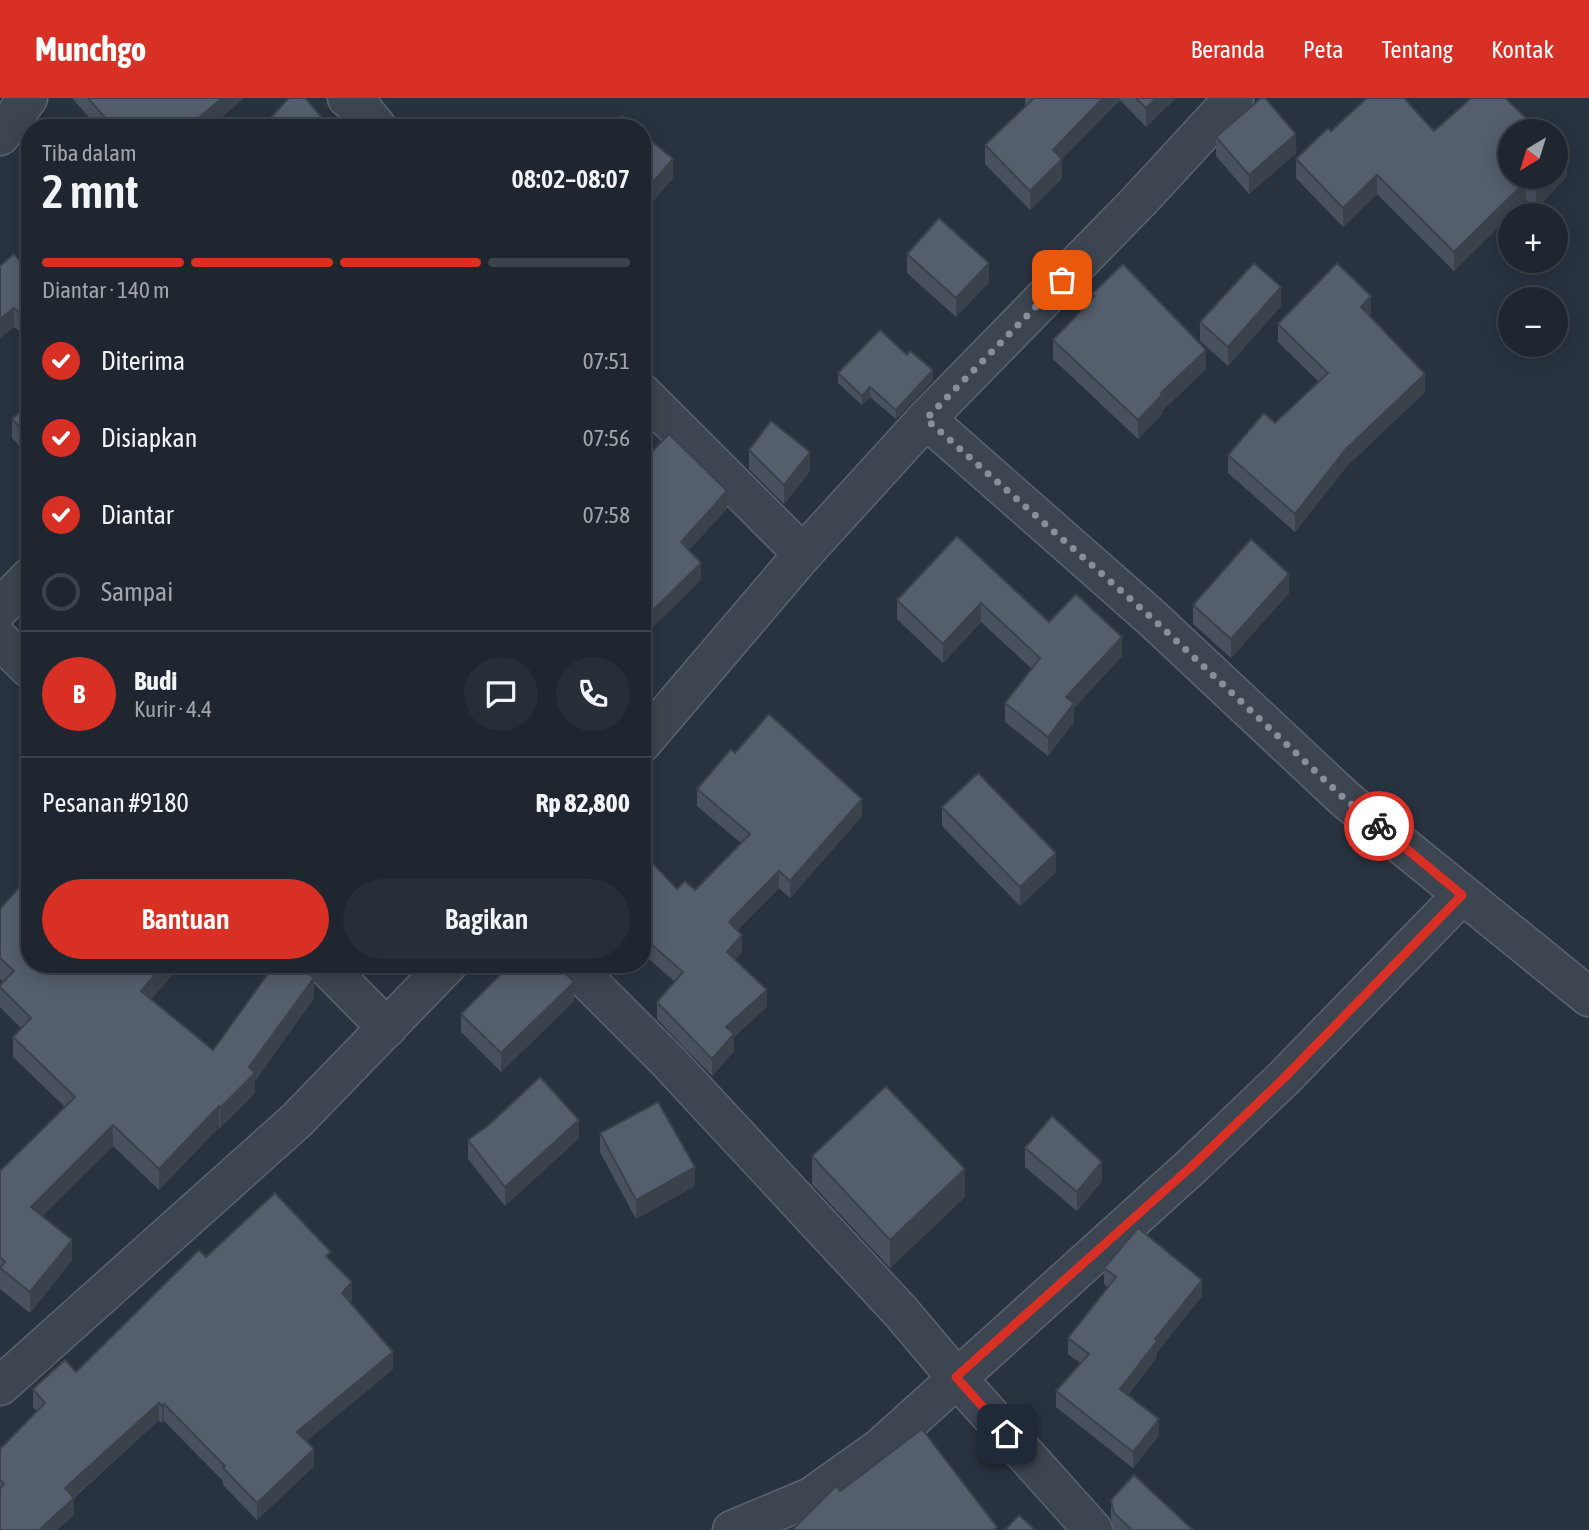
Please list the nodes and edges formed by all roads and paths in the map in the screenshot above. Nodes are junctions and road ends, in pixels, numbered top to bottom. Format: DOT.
graph roads {
  1 [pos="28,98"];
  2 [pos="347,98"];
  3 [pos="1234,98"];
  4 [pos="371,119"];
  5 [pos="0,136"];
  6 [pos="651,402"];
  7 [pos="926,419"];
  8 [pos="803,554"];
  9 [pos="21,586"];
  10 [pos="0,608"];
  11 [pos="0,640"];
  12 [pos="21,660"];
  13 [pos="651,732"];
  14 [pos="1462,895"];
  15 [pos="333,973"];
  16 [pos="439,973"];
  17 [pos="580,973"];
  18 [pos="1589,998"];
  19 [pos="387,1028"];
  20 [pos="956,1377"];
  21 [pos="0,1386"];
  22 [pos="732,1530"];
  23 [pos="1093,1530"];
  1 -- 5 [label="street"];
  2 -- 4 [label="street"];
  3 -- 7 [label="street"];
  6 -- 8 [label="street"];
  7 -- 8 [label="street"];
  7 -- 14 [label="street"];
  8 -- 13 [label="street"];
  9 -- 10 [label="street"];
  11 -- 12 [label="street"];
  14 -- 18 [label="street"];
  14 -- 20 [label="street"];
  15 -- 19 [label="street"];
  16 -- 19 [label="street"];
  17 -- 20 [label="street"];
  19 -- 21 [label="street"];
  20 -- 22 [label="street"];
  20 -- 23 [label="street"];
}
